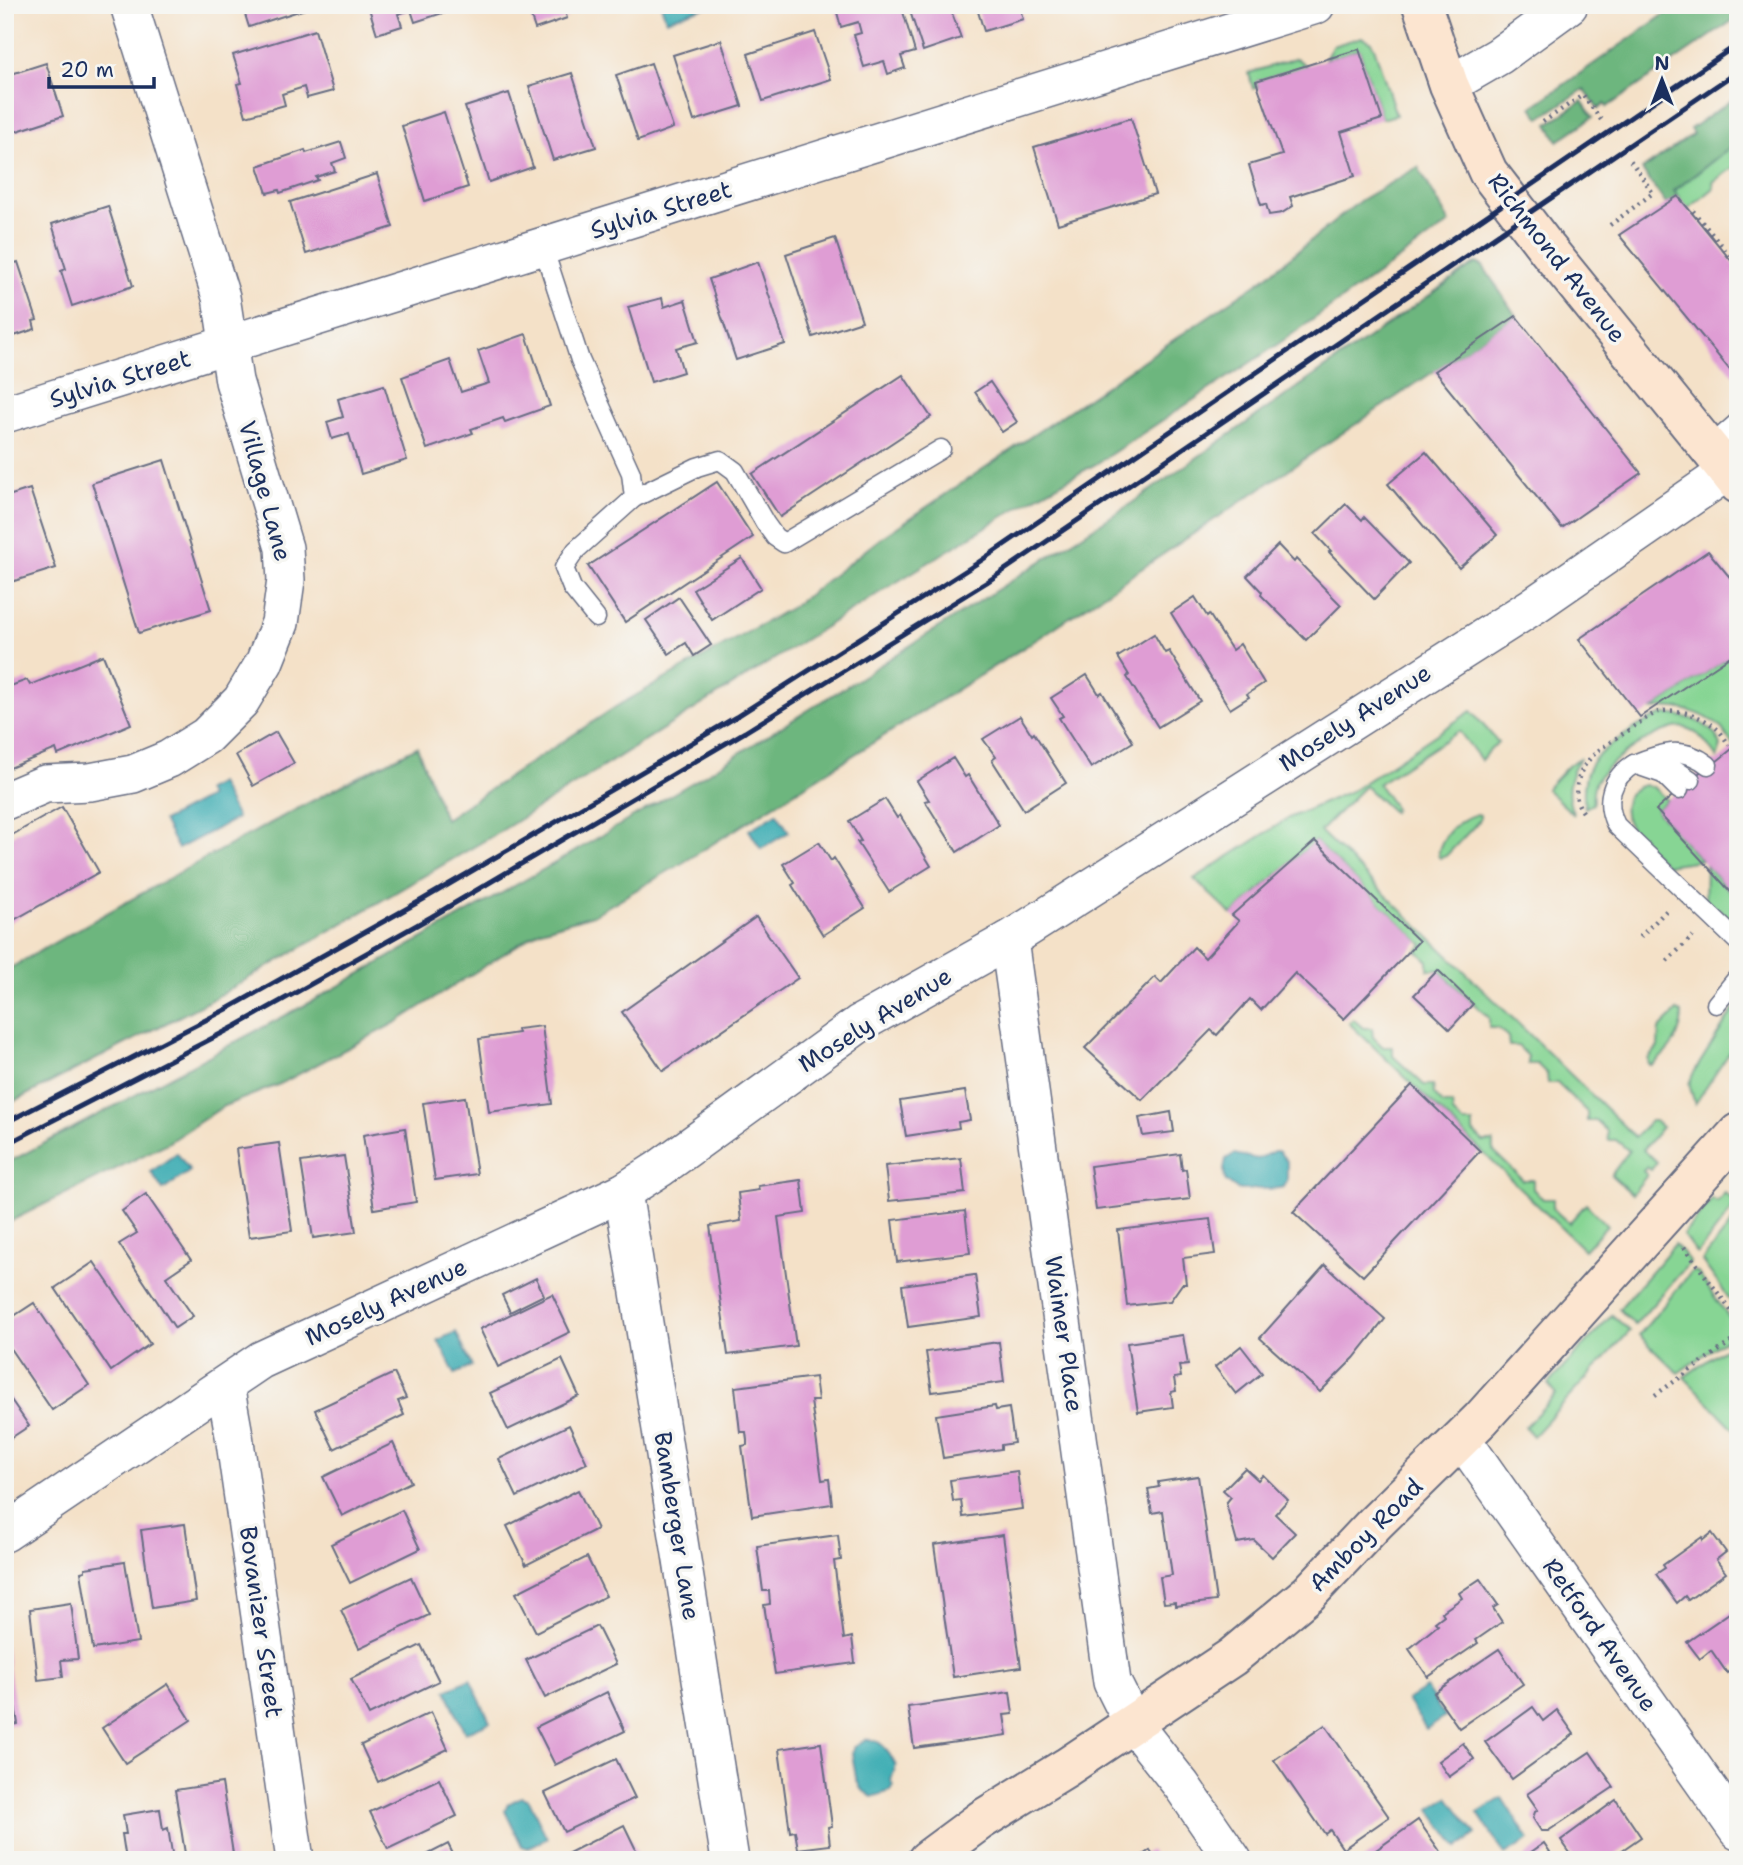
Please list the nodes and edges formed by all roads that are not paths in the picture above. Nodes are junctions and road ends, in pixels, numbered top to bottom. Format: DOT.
graph roads {
  1 [pos="129,5"];
  2 [pos="1316,5"];
  3 [pos="1422,5"];
  4 [pos="1569,5"];
  5 [pos="1449,85"];
  6 [pos="543,247"];
  7 [pos="229,345"];
  8 [pos="5,414"];
  9 [pos="1738,422"];
  10 [pos="941,449"];
  11 [pos="1724,468"];
  12 [pos="634,498"];
  13 [pos="596,618"];
  14 [pos="1634,764"];
  15 [pos="5,801"];
  16 [pos="1009,940"];
  17 [pos="1738,942"];
  18 [pos="1738,977"];
  19 [pos="1717,1003"];
  20 [pos="1737,1135"];
  21 [pos="623,1192"];
  22 [pos="225,1385"];
  23 [pos="1462,1439"];
  24 [pos="5,1533"];
  25 [pos="1133,1724"];
  26 [pos="1738,1831"];
  27 [pos="295,1860"];
  28 [pos="730,1860"];
  29 [pos="927,1860"];
  30 [pos="1233,1860"];
  1 -- 7 [label="street, Village Lane"];
  2 -- 6 [label="street, Sylvia Street"];
  3 -- 5 [label="main road, Richmond Avenue"];
  4 -- 5 [label="street"];
  5 -- 11 [label="main road, Richmond Avenue"];
  6 -- 7 [label="street, Sylvia Street"];
  6 -- 12 [label="lane"];
  7 -- 8 [label="street, Sylvia Street"];
  7 -- 15 [label="street, Village Lane"];
  9 -- 11 [label="lane"];
  10 -- 12 [label="lane"];
  11 -- 16 [label="street, Mosely Avenue"];
  12 -- 13 [label="lane"];
  14 -- 14 [label="lane"];
  14 -- 17 [label="lane"];
  16 -- 21 [label="street, Mosely Avenue"];
  16 -- 25 [label="street, Waimer Place"];
  18 -- 19 [label="lane"];
  20 -- 23 [label="main road, Amboy Road"];
  21 -- 22 [label="street, Mosely Avenue"];
  21 -- 28 [label="street, Bamberger Lane"];
  22 -- 24 [label="street, Mosely Avenue"];
  22 -- 27 [label="street, Bovanizer Street"];
  23 -- 25 [label="main road, Amboy Road"];
  23 -- 26 [label="street, Retford Avenue"];
  25 -- 29 [label="main road, Amboy Road"];
  25 -- 30 [label="street, Waimer Place"];
}
